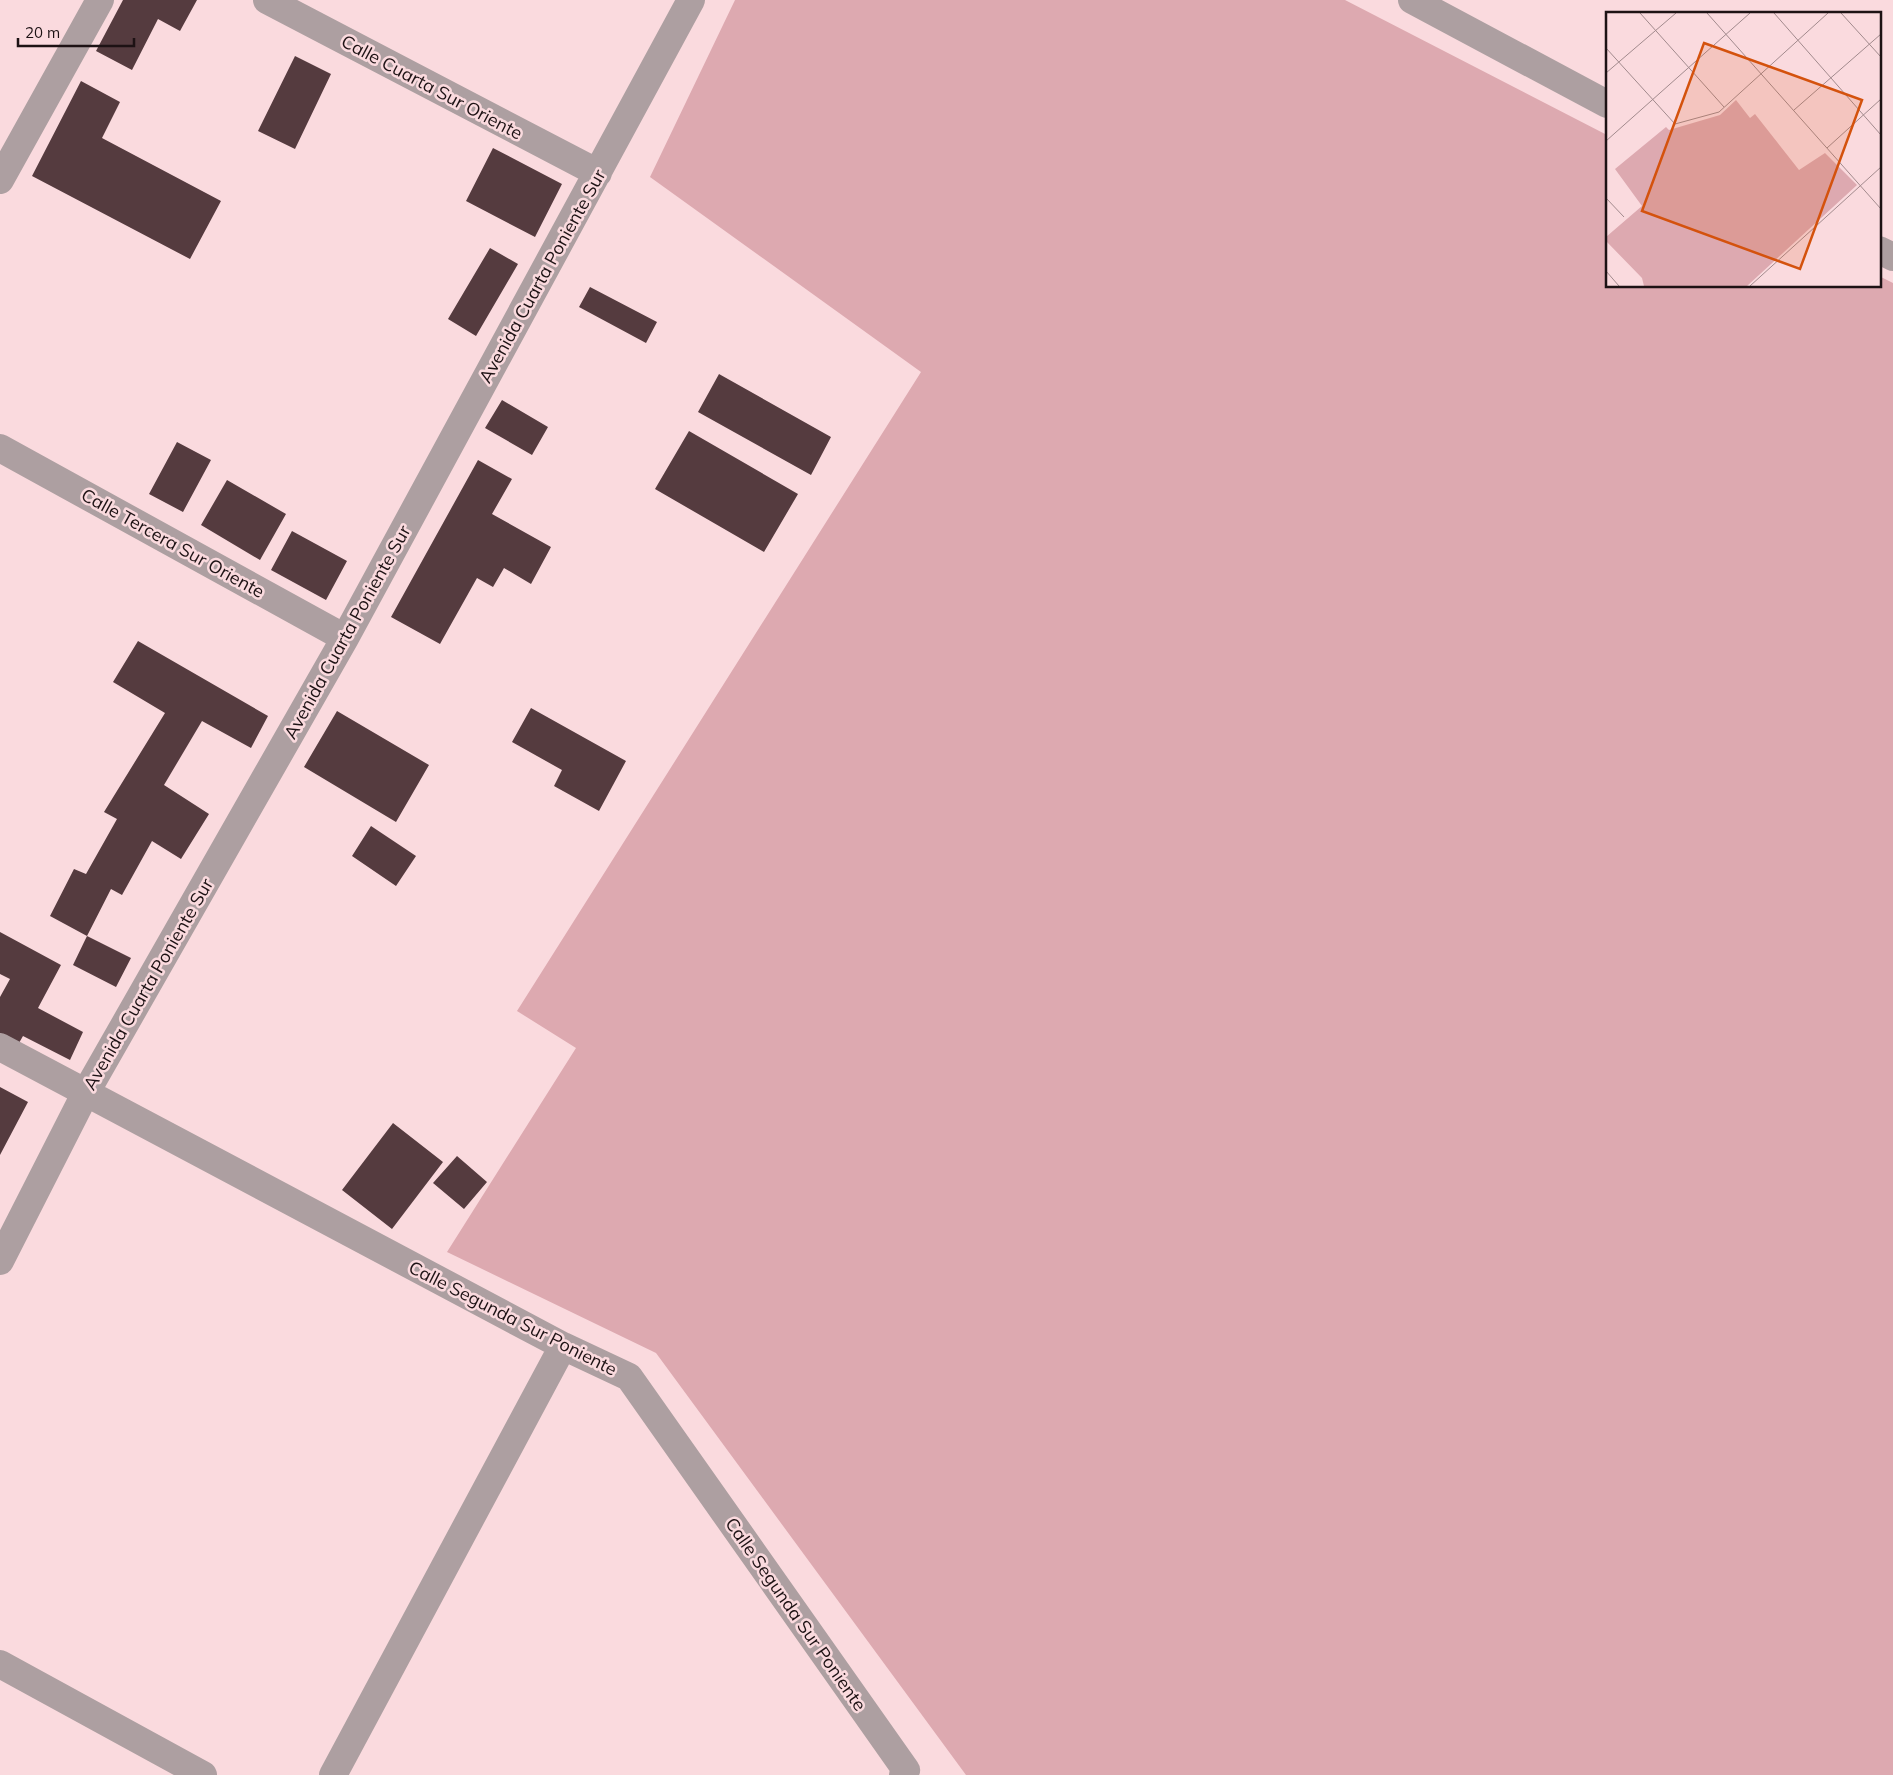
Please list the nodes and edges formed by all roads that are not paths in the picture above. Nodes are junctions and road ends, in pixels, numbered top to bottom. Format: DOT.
graph roads {
  1 [pos="100,0"];
  2 [pos="267,0"];
  3 [pos="691,0"];
  4 [pos="1412,0"];
  5 [pos="1606,103"];
  6 [pos="598,173"];
  7 [pos="0,180"];
  8 [pos="1880,250"];
  9 [pos="1893,257"];
  10 [pos="0,448"];
  11 [pos="345,638"];
  12 [pos="0,1047"];
  13 [pos="85,1094"];
  14 [pos="0,1262"];
  15 [pos="563,1346"];
  16 [pos="0,1664"];
  17 [pos="905,1772"];
  18 [pos="203,1775"];
  19 [pos="333,1775"];
  1 -- 7 [label="street"];
  2 -- 6 [label="street, Calle Cuarta Sur Oriente"];
  3 -- 6 [label="street, Avenida Cuarta Poniente Sur"];
  4 -- 5 [label="street"];
  6 -- 11 [label="street, Avenida Cuarta Poniente Sur"];
  8 -- 9 [label="street"];
  10 -- 11 [label="street, Calle Tercera Sur Oriente"];
  11 -- 13 [label="street, Avenida Cuarta Poniente Sur"];
  12 -- 13 [label="street, Calle Segunda Sur Poniente"];
  13 -- 14 [label="street, Avenida Cuarta Poniente Sur"];
  13 -- 15 [label="street, Calle Segunda Sur Poniente"];
  15 -- 17 [label="street, Calle Segunda Sur Poniente"];
  15 -- 19 [label="street"];
  16 -- 18 [label="street"];
}
